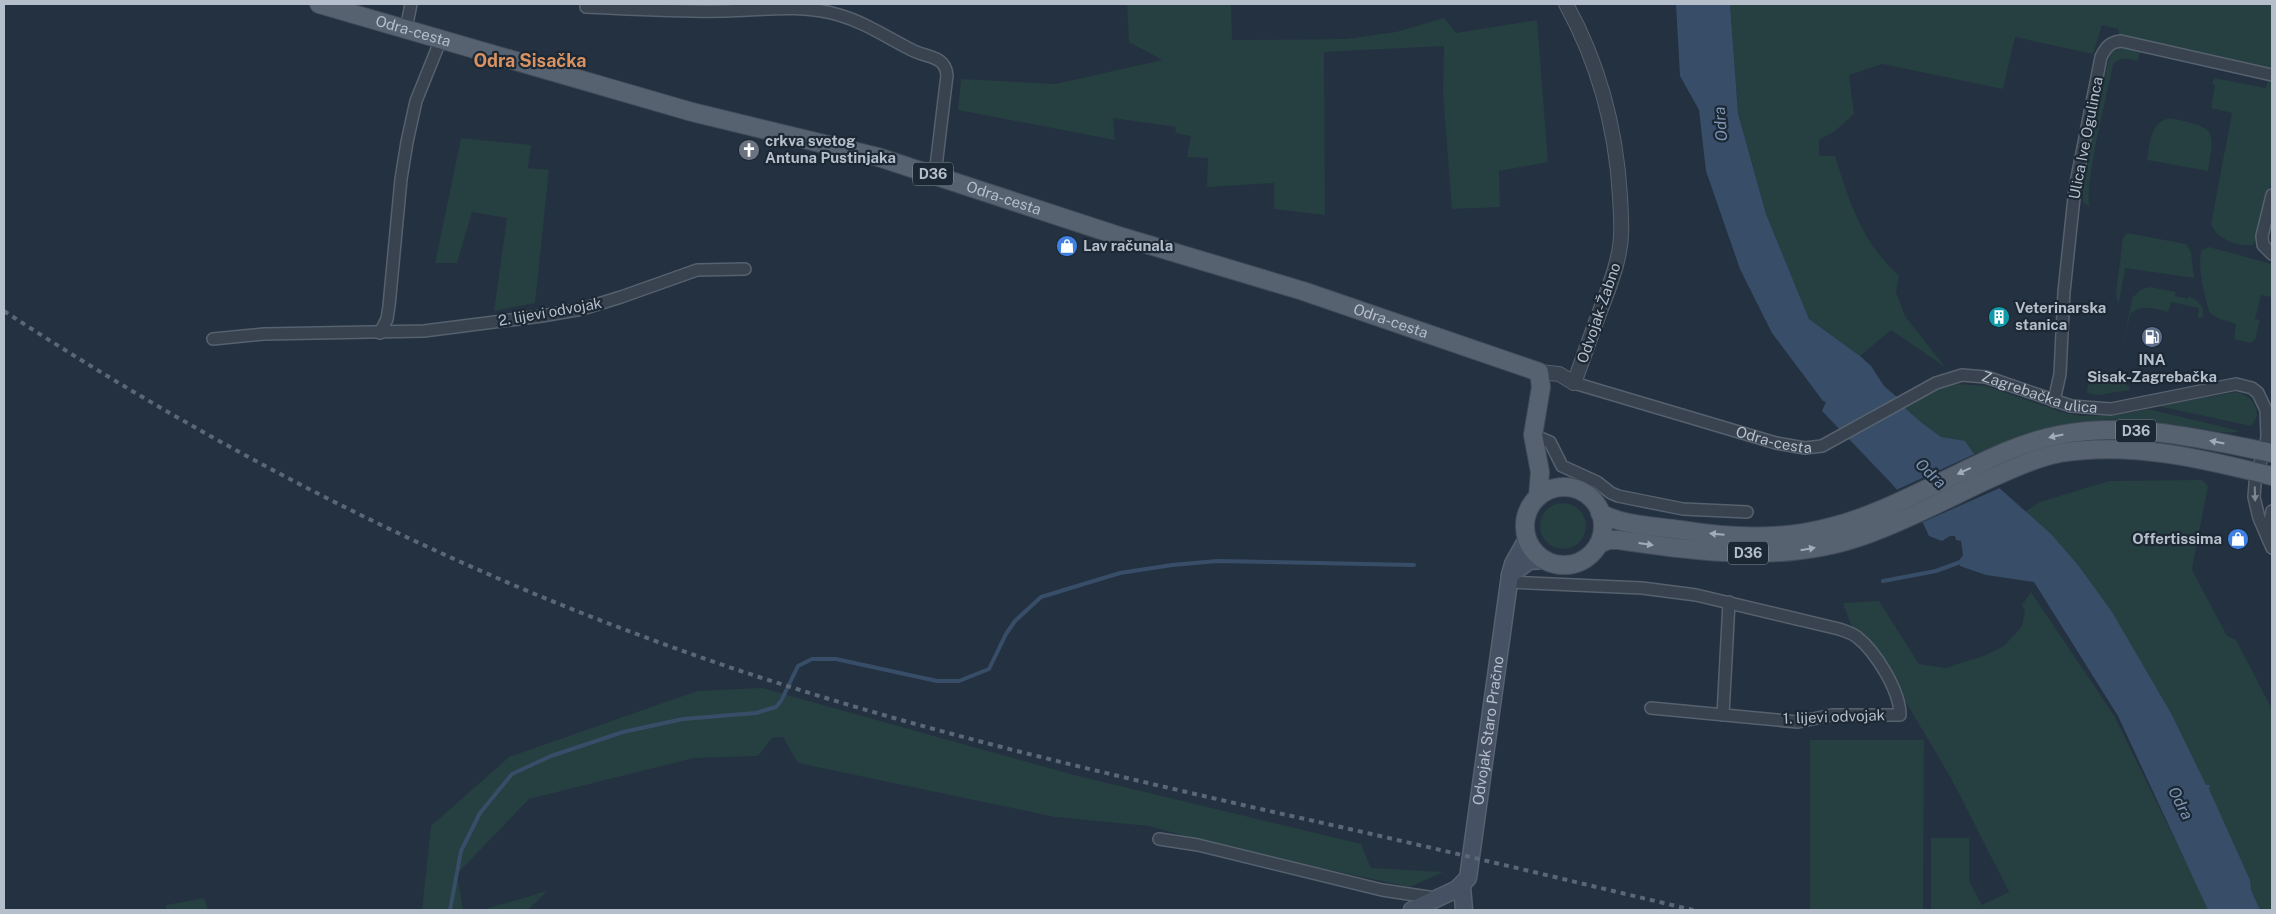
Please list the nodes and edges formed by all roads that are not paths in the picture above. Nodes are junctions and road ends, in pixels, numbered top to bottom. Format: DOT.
graph roads {
  1 [pos="319,4"];
  2 [pos="411,4"];
  3 [pos="586,7"];
  4 [pos="1568,8"];
  5 [pos="406,28"];
  6 [pos="441,39"];
  7 [pos="2272,75"];
  8 [pos="935,175"];
  9 [pos="2272,195"];
  10 [pos="2268,250"];
  11 [pos="745,269"];
  12 [pos="380,332"];
  13 [pos="213,339"];
  14 [pos="1540,372"];
  15 [pos="1574,383"];
  16 [pos="2054,401"];
  17 [pos="1534,435"];
  18 [pos="1828,444"];
  19 [pos="2269,453"];
  20 [pos="1538,456"];
  21 [pos="2267,474"];
  22 [pos="1572,488"];
  23 [pos="1538,498"];
  24 [pos="2272,511"];
  25 [pos="1600,512"];
  26 [pos="1747,512"];
  27 [pos="1888,517"];
  28 [pos="2267,536"];
  29 [pos="1527,538"];
  30 [pos="1599,544"];
  31 [pos="2272,548"];
  32 [pos="1544,560"];
  33 [pos="1509,578"];
  34 [pos="1729,602"];
  35 [pos="1651,708"];
  36 [pos="1723,715"];
  37 [pos="1159,839"];
  38 [pos="1462,886"];
  39 [pos="1437,899"];
  40 [pos="1412,910"];
  41 [pos="1464,910"];
  1 -- 5 [label="main road, Odra-cesta / D36"];
  2 -- 5 [label="street"];
  3 -- 8 [label="street"];
  4 -- 15 [label="street, Odvojak-Žabno"];
  5 -- 6 [label="main road, Odra-cesta / D36"];
  6 -- 8 [label="main road, Odra-cesta / D36"];
  6 -- 12 [label="street"];
  7 -- 16 [label="street, Ulica Ive Ogulinca"];
  8 -- 14 [label="main road, Odra-cesta / D36"];
  9 -- 10 [label="street"];
  11 -- 12 [label="street, 2. lijevi odvojak"];
  12 -- 13 [label="street, 2. lijevi odvojak"];
  14 -- 15 [label="street, Odra-cesta"];
  14 -- 17 [label="main road, D36"];
  15 -- 18 [label="street, Odra-cesta"];
  16 -- 18 [label="street, Zagrebačka ulica"];
  16 -- 19 [label="street, Zagrebačka ulica"];
  17 -- 20 [label="main road, D36"];
  17 -- 26 [label="street"];
  19 -- 21 [label="street, Zagrebačka ulica"];
  19 -- 21 [label="street, Zagrebačka ulica"];
  19 -- 27 [label="main road, Zagrebačka ulica / D36, one-way"];
  20 -- 22 [label="main road, D36"];
  20 -- 23 [label="main road, D36"];
  21 -- 27 [label="main road, D36"];
  21 -- 28 [label="street, Zagrebačka ulica, one-way"];
  22 -- 23 [label="main road"];
  22 -- 25 [label="main road, D36"];
  23 -- 29 [label="main road, D36"];
  24 -- 28 [label="street"];
  27 -- 25 [label="main road, D36, one-way"];
  25 -- 30 [label="main road"];
  30 -- 27 [label="main road, D36, one-way"];
  28 -- 31 [label="street, Zagrebačka ulica"];
  29 -- 32 [label="main road"];
  29 -- 33 [label="main road, Odvojak Staro Pračno"];
  30 -- 32 [label="main road"];
  32 -- 33 [label="main road"];
  33 -- 34 [label="street, 1. lijevi odvojak"];
  33 -- 38 [label="main road, Odvojak Staro Pračno"];
  34 -- 36 [label="street"];
  34 -- 36 [label="street, 1. lijevi odvojak"];
  35 -- 36 [label="street, 1. lijevi odvojak"];
  37 -- 39 [label="street"];
  38 -- 39 [label="main road"];
  38 -- 41 [label="main road"];
  39 -- 40 [label="main road"];
}
